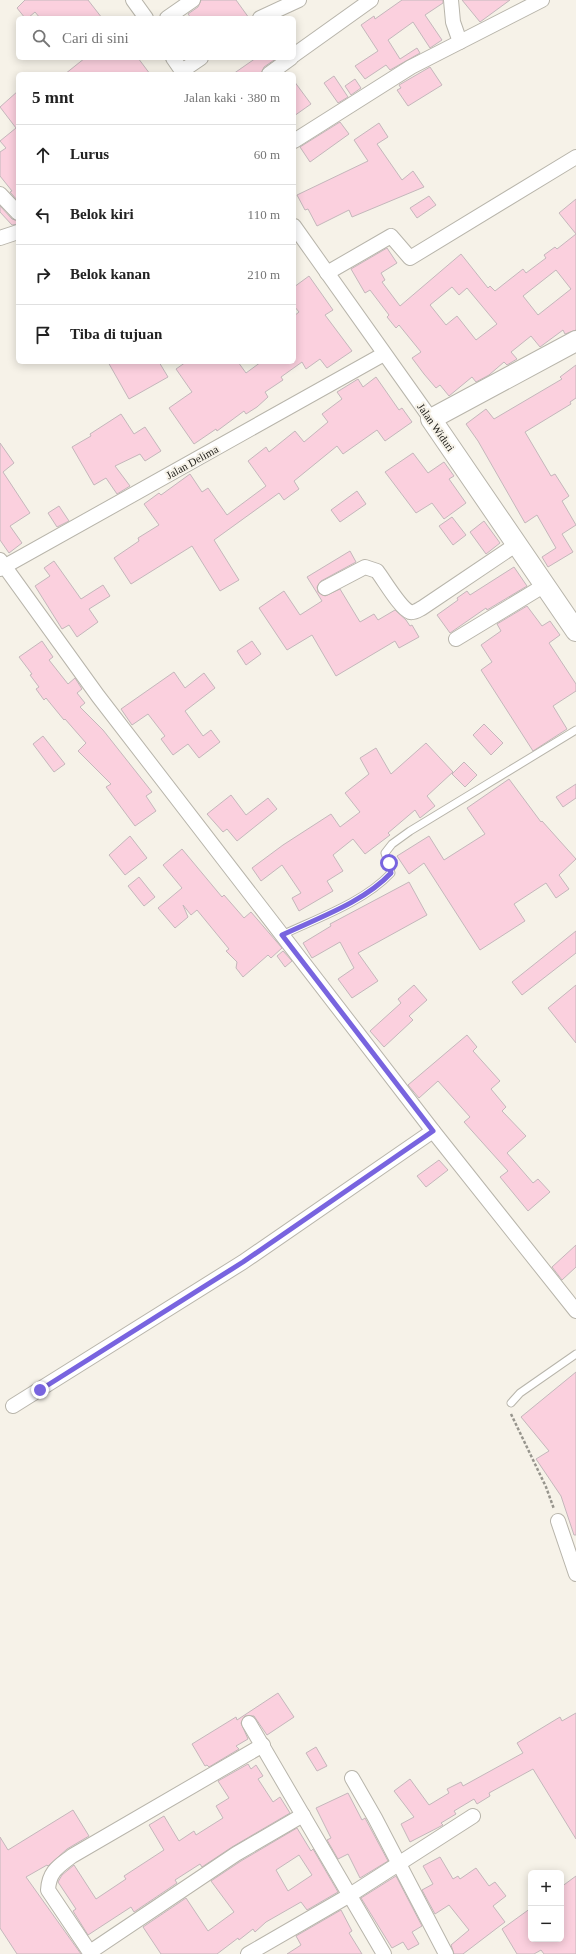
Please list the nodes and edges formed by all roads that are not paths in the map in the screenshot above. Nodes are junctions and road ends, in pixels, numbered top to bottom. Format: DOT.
graph roads {
  1 [pos="134,0"];
  2 [pos="193,0"];
  3 [pos="299,0"];
  4 [pos="371,0"];
  5 [pos="451,0"];
  6 [pos="542,0"];
  7 [pos="145,16"];
  8 [pos="170,16"];
  9 [pos="264,16"];
  10 [pos="460,42"];
  11 [pos="296,54"];
  12 [pos="174,60"];
  13 [pos="199,60"];
  14 [pos="287,60"];
  15 [pos="182,72"];
  16 [pos="184,72"];
  17 [pos="272,72"];
  18 [pos="296,140"];
  19 [pos="576,157"];
  20 [pos="0,194"];
  21 [pos="16,211"];
  22 [pos="296,229"];
  23 [pos="16,233"];
  24 [pos="0,238"];
  25 [pos="327,273"];
  26 [pos="576,342"];
  27 [pos="384,354"];
  28 [pos="430,419"];
  29 [pos="517,544"];
  30 [pos="2,566"];
  31 [pos="545,585"];
  32 [pos="325,588"];
  33 [pos="574,623"];
  34 [pos="456,639"];
  35 [pos="576,730"];
  36 [pos="282,935"];
  37 [pos="433,1131"];
  38 [pos="576,1311"];
  39 [pos="576,1354"];
  40 [pos="511,1403"];
  41 [pos="13,1406"];
  42 [pos="558,1521"];
  43 [pos="576,1574"];
  44 [pos="249,1723"];
  45 [pos="263,1745"];
  46 [pos="352,1778"];
  47 [pos="303,1815"];
  48 [pos="473,1816"];
  49 [pos="398,1863"];
  50 [pos="350,1895"];
  51 [pos="91,1953"];
  52 [pos="248,1954"];
  53 [pos="384,1954"];
  54 [pos="446,1954"];
  1 -- 7 [label="street"];
  2 -- 8 [label="street"];
  3 -- 9 [label="street"];
  4 -- 11 [label="street"];
  5 -- 10 [label="street"];
  6 -- 10 [label="street"];
  10 -- 18 [label="street"];
  12 -- 15 [label="street"];
  13 -- 16 [label="street"];
  14 -- 17 [label="street"];
  19 -- 25 [label="street"];
  20 -- 21 [label="street"];
  22 -- 25 [label="street, Jalan Widuri"];
  23 -- 24 [label="street"];
  25 -- 27 [label="street, Jalan Widuri"];
  26 -- 28 [label="main road"];
  27 -- 28 [label="street, Jalan Widuri"];
  27 -- 30 [label="street, Jalan Delima"];
  28 -- 29 [label="main road, Jalan Widuri"];
  29 -- 31 [label="main road, Jalan Widuri"];
  29 -- 32 [label="street"];
  30 -- 36 [label="street"];
  31 -- 33 [label="main road, Jalan Widuri"];
  31 -- 34 [label="street"];
  35 -- 36 [label="lane"];
  36 -- 37 [label="street"];
  37 -- 38 [label="street"];
  37 -- 41 [label="street"];
  39 -- 40 [label="lane"];
  42 -- 43 [label="street"];
  44 -- 45 [label="street"];
  45 -- 47 [label="street"];
  45 -- 51 [label="street"];
  46 -- 49 [label="street"];
  47 -- 50 [label="street"];
  47 -- 51 [label="street"];
  48 -- 49 [label="street"];
  49 -- 50 [label="street"];
  49 -- 54 [label="street"];
  50 -- 52 [label="street"];
  50 -- 53 [label="street"];
}
